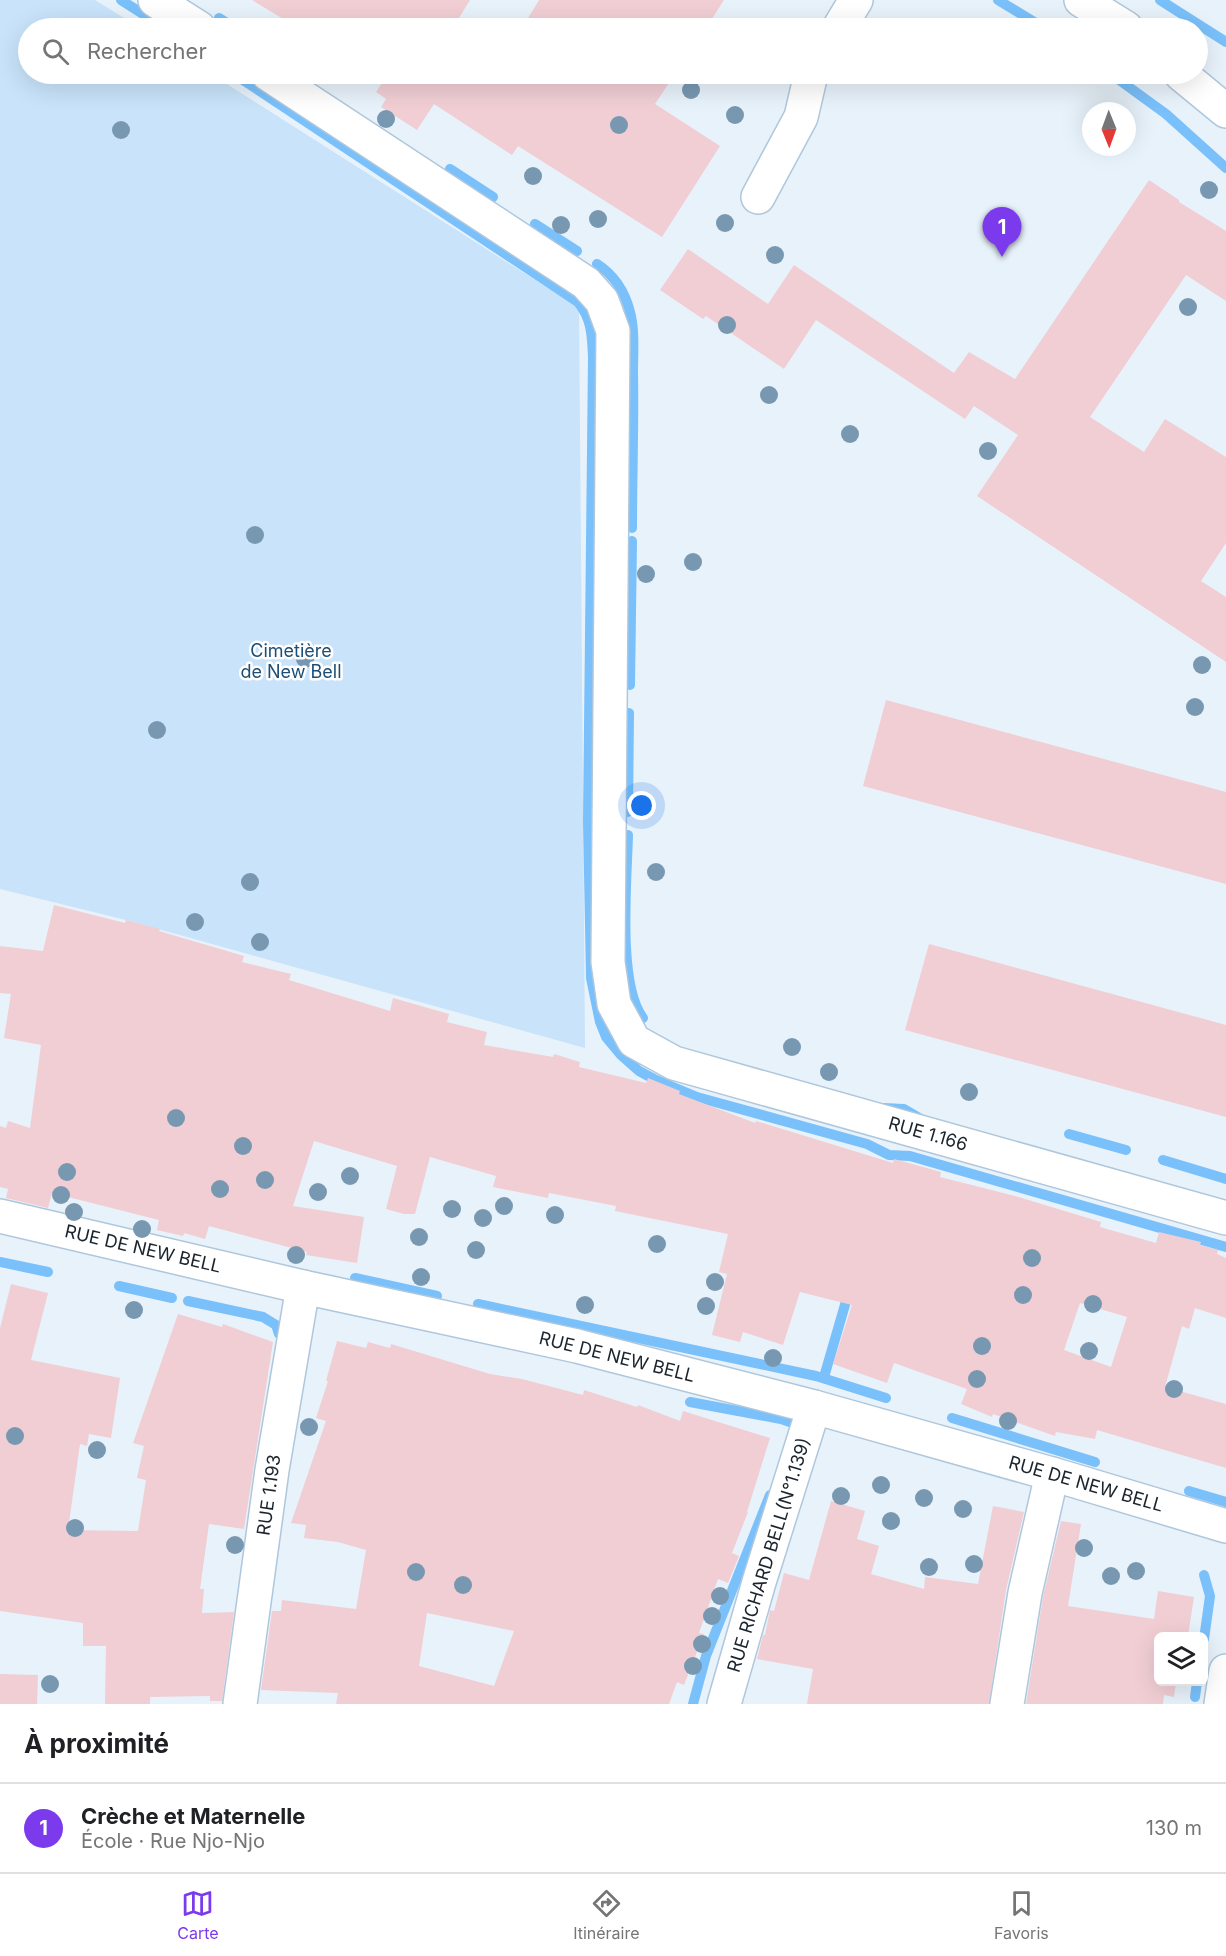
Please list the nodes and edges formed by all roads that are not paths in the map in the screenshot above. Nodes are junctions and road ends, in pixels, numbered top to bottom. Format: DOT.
graph roads {
  1 [pos="155,0"];
  2 [pos="856,0"];
  3 [pos="1081,0"];
  4 [pos="183,18"];
  5 [pos="845,18"];
  6 [pos="1110,18"];
  7 [pos="283,84"];
  8 [pos="809,84"];
  9 [pos="1193,84"];
  10 [pos="1226,111"];
  11 [pos="758,197"];
  12 [pos="0,1216"];
  13 [pos="1226,1218"];
  14 [pos="303,1287"];
  15 [pos="814,1407"];
  16 [pos="1052,1474"];
  17 [pos="1226,1526"];
  18 [pos="1226,1671"];
  19 [pos="240,1704"];
  20 [pos="724,1704"];
  21 [pos="1007,1704"];
  22 [pos="1221,1704"];
  1 -- 4 [label="street"];
  2 -- 5 [label="street"];
  3 -- 6 [label="street"];
  7 -- 13 [label="street, RUE 1.166"];
  8 -- 11 [label="street"];
  9 -- 10 [label="street"];
  12 -- 14 [label="street, RUE DE NEW BELL"];
  14 -- 15 [label="street, RUE DE NEW BELL"];
  14 -- 19 [label="street, RUE 1.193"];
  15 -- 16 [label="street, RUE DE NEW BELL"];
  15 -- 20 [label="street, RUE RICHARD BELL(N°1.139)"];
  16 -- 17 [label="street, RUE DE NEW BELL"];
  16 -- 21 [label="street"];
  18 -- 22 [label="street"];
}
